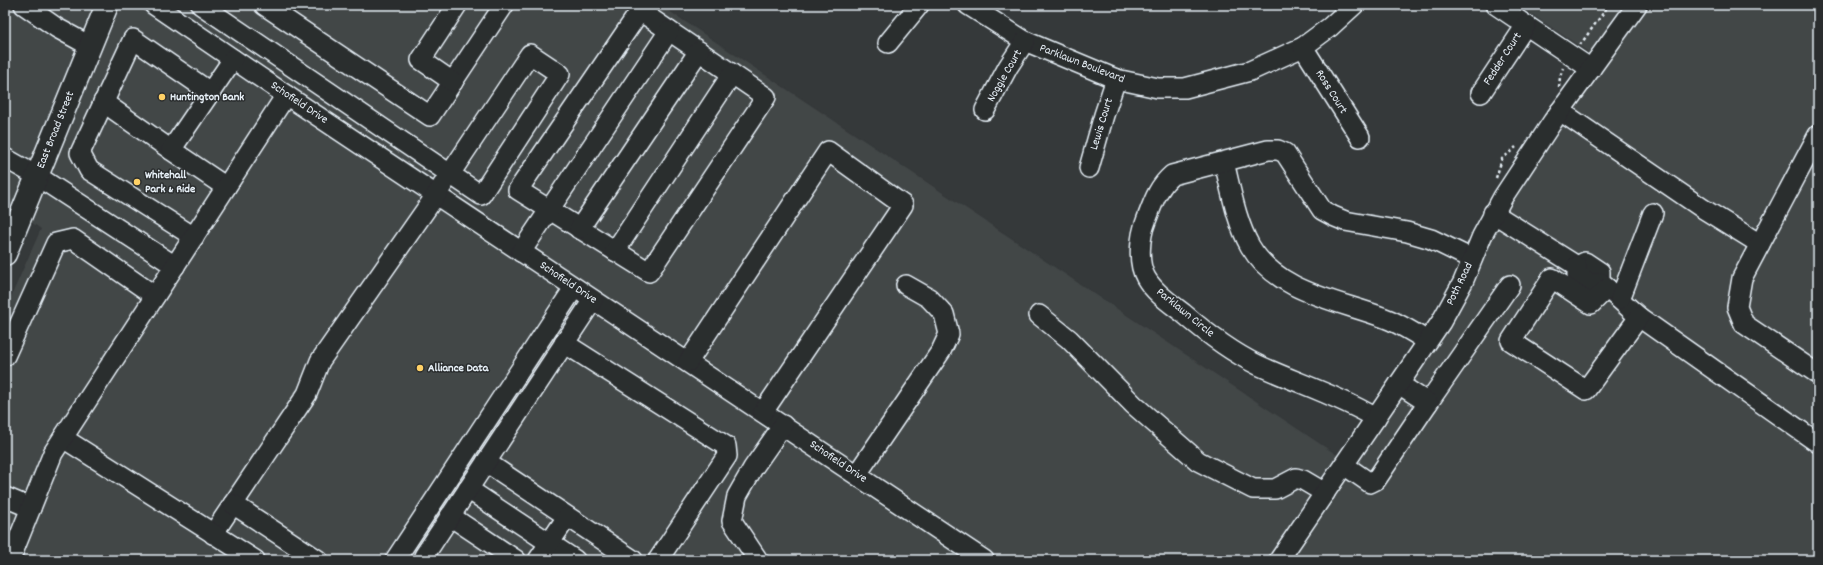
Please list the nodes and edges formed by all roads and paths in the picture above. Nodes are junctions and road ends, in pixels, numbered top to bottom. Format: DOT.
graph roads {
  1 [pos="24,5"];
  2 [pos="106,5"];
  3 [pos="154,5"];
  4 [pos="201,5"];
  5 [pos="264,5"];
  6 [pos="457,5"];
  7 [pos="504,5"];
  8 [pos="919,5"];
  9 [pos="968,5"];
  10 [pos="1354,5"];
  11 [pos="1496,5"];
  12 [pos="1609,5"];
  13 [pos="1637,5"];
  14 [pos="1526,25"];
  15 [pos="670,31"];
  16 [pos="1025,41"];
  17 [pos="888,43"];
  18 [pos="90,46"];
  19 [pos="1303,47"];
  20 [pos="699,51"];
  21 [pos="1572,56"];
  22 [pos="233,59"];
  23 [pos="1591,69"];
  24 [pos="732,74"];
  25 [pos="1116,79"];
  26 [pos="453,82"];
  27 [pos="326,90"];
  28 [pos="210,92"];
  29 [pos="1558,92"];
  30 [pos="1481,93"];
  31 [pos="286,95"];
  32 [pos="104,102"];
  33 [pos="985,110"];
  34 [pos="1560,111"];
  35 [pos="311,112"];
  36 [pos="1818,135"];
  37 [pos="1360,137"];
  38 [pos="1518,145"];
  39 [pos="172,150"];
  40 [pos="5,158"];
  41 [pos="1224,162"];
  42 [pos="1089,168"];
  43 [pos="450,174"];
  44 [pos="37,176"];
  45 [pos="1495,181"];
  46 [pos="226,187"];
  47 [pos="436,195"];
  48 [pos="549,210"];
  49 [pos="1493,213"];
  50 [pos="1653,213"];
  51 [pos="579,229"];
  52 [pos="194,236"];
  53 [pos="1760,244"];
  54 [pos="615,251"];
  55 [pos="521,252"];
  56 [pos="5,254"];
  57 [pos="1472,259"];
  58 [pos="175,266"];
  59 [pos="906,285"];
  60 [pos="1510,285"];
  61 [pos="574,288"];
  62 [pos="1609,290"];
  63 [pos="155,296"];
  64 [pos="593,300"];
  65 [pos="1040,315"];
  66 [pos="1639,317"];
  67 [pos="1427,342"];
  68 [pos="564,343"];
  69 [pos="5,356"];
  70 [pos="688,362"];
  71 [pos="1818,374"];
  72 [pos="1399,384"];
  73 [pos="1428,403"];
  74 [pos="763,412"];
  75 [pos="1376,418"];
  76 [pos="783,425"];
  77 [pos="63,438"];
  78 [pos="1818,443"];
  79 [pos="486,462"];
  80 [pos="1344,465"];
  81 [pos="857,474"];
  82 [pos="468,489"];
  83 [pos="1325,493"];
  84 [pos="5,497"];
  85 [pos="233,504"];
  86 [pos="31,508"];
  87 [pos="450,516"];
  88 [pos="567,517"];
  89 [pos="213,534"];
  90 [pos="550,543"];
  91 [pos="1281,559"];
  92 [pos="10,560"];
  93 [pos="255,560"];
  94 [pos="318,560"];
  95 [pos="395,560"];
  96 [pos="424,560"];
  97 [pos="516,560"];
  98 [pos="538,560"];
  99 [pos="575,560"];
  100 [pos="633,560"];
  101 [pos="658,560"];
  102 [pos="758,560"];
  103 [pos="984,560"];
  1 -- 18 [label="street"];
  2 -- 18 [label="main road, East Broad Street"];
  3 -- 22 [label="street, Schofield Drive"];
  4 -- 27 [label="street"];
  5 -- 26 [label="street"];
  6 -- 26 [label="street"];
  7 -- 26 [label="street"];
  8 -- 17 [label="street"];
  9 -- 16 [label="street, Parklawn Boulevard"];
  10 -- 19 [label="street, Parklawn Boulevard"];
  11 -- 14 [label="street"];
  12 -- 21 [label="path"];
  13 -- 23 [label="street, Poth Road"];
  14 -- 21 [label="street"];
  14 -- 30 [label="street, Fedder Court"];
  15 -- 20 [label="street"];
  15 -- 48 [label="street"];
  15 -- 48 [label="street"];
  16 -- 25 [label="street, Parklawn Boulevard"];
  16 -- 33 [label="street, Noggle Court"];
  18 -- 44 [label="main road, East Broad Street"];
  19 -- 25 [label="street, Parklawn Boulevard"];
  19 -- 37 [label="street, Ross Court"];
  20 -- 24 [label="street"];
  20 -- 51 [label="street"];
  21 -- 23 [label="street"];
  21 -- 29 [label="path"];
  22 -- 28 [label="street"];
  22 -- 31 [label="street, Schofield Drive"];
  23 -- 34 [label="street, Poth Road"];
  24 -- 54 [label="street"];
  24 -- 54 [label="street"];
  25 -- 42 [label="street, Lewis Court"];
  27 -- 35 [label="street"];
  27 -- 43 [label="street"];
  28 -- 32 [label="street"];
  28 -- 39 [label="street"];
  31 -- 35 [label="street, Schofield Drive"];
  31 -- 46 [label="street"];
  32 -- 39 [label="street"];
  32 -- 52 [label="street"];
  34 -- 49 [label="street, Poth Road"];
  34 -- 53 [label="street"];
  35 -- 47 [label="street, Schofield Drive"];
  36 -- 53 [label="street"];
  38 -- 45 [label="path"];
  39 -- 46 [label="street"];
  40 -- 44 [label="street"];
  41 -- 57 [label="street, Parklawn Circle"];
  41 -- 67 [label="street"];
  41 -- 75 [label="street, Parklawn Circle"];
  43 -- 43 [label="street"];
  43 -- 47 [label="street"];
  44 -- 56 [label="main road, East Broad Street"];
  44 -- 58 [label="street"];
  46 -- 52 [label="street"];
  47 -- 55 [label="street, Schofield Drive"];
  47 -- 85 [label="street"];
  48 -- 51 [label="street"];
  48 -- 55 [label="street"];
  49 -- 57 [label="street, Poth Road"];
  49 -- 62 [label="street"];
  50 -- 62 [label="street"];
  51 -- 54 [label="street"];
  52 -- 58 [label="street"];
  53 -- 71 [label="street"];
  55 -- 61 [label="street, Schofield Drive"];
  57 -- 67 [label="street, Poth Road"];
  58 -- 63 [label="street"];
  59 -- 81 [label="street"];
  60 -- 73 [label="street"];
  61 -- 64 [label="street, Schofield Drive"];
  61 -- 95 [label="street"];
  62 -- 66 [label="street"];
  62 -- 66 [label="street"];
  63 -- 69 [label="street"];
  63 -- 77 [label="street"];
  64 -- 68 [label="street"];
  64 -- 70 [label="street, Schofield Drive"];
  65 -- 83 [label="street"];
  66 -- 78 [label="street"];
  67 -- 72 [label="street, Poth Road"];
  68 -- 79 [label="street"];
  68 -- 101 [label="street"];
  70 -- 74 [label="street, Schofield Drive"];
  70 -- 74 [label="street"];
  72 -- 73 [label="street"];
  72 -- 75 [label="street, Poth Road"];
  73 -- 80 [label="street"];
  74 -- 76 [label="street, Schofield Drive"];
  75 -- 80 [label="street, Poth Road"];
  76 -- 81 [label="street, Schofield Drive"];
  76 -- 102 [label="street"];
  77 -- 86 [label="street"];
  77 -- 89 [label="street"];
  79 -- 82 [label="street"];
  79 -- 88 [label="street"];
  80 -- 83 [label="street, Poth Road"];
  81 -- 103 [label="street, Schofield Drive"];
  82 -- 87 [label="street"];
  82 -- 90 [label="street"];
  83 -- 91 [label="street, Poth Road"];
  84 -- 86 [label="street"];
  85 -- 89 [label="street"];
  85 -- 94 [label="street"];
  86 -- 92 [label="street"];
  87 -- 96 [label="street"];
  87 -- 97 [label="street"];
  88 -- 90 [label="street"];
  88 -- 100 [label="street"];
  89 -- 93 [label="street"];
  90 -- 98 [label="street"];
  90 -- 99 [label="street"];
}
